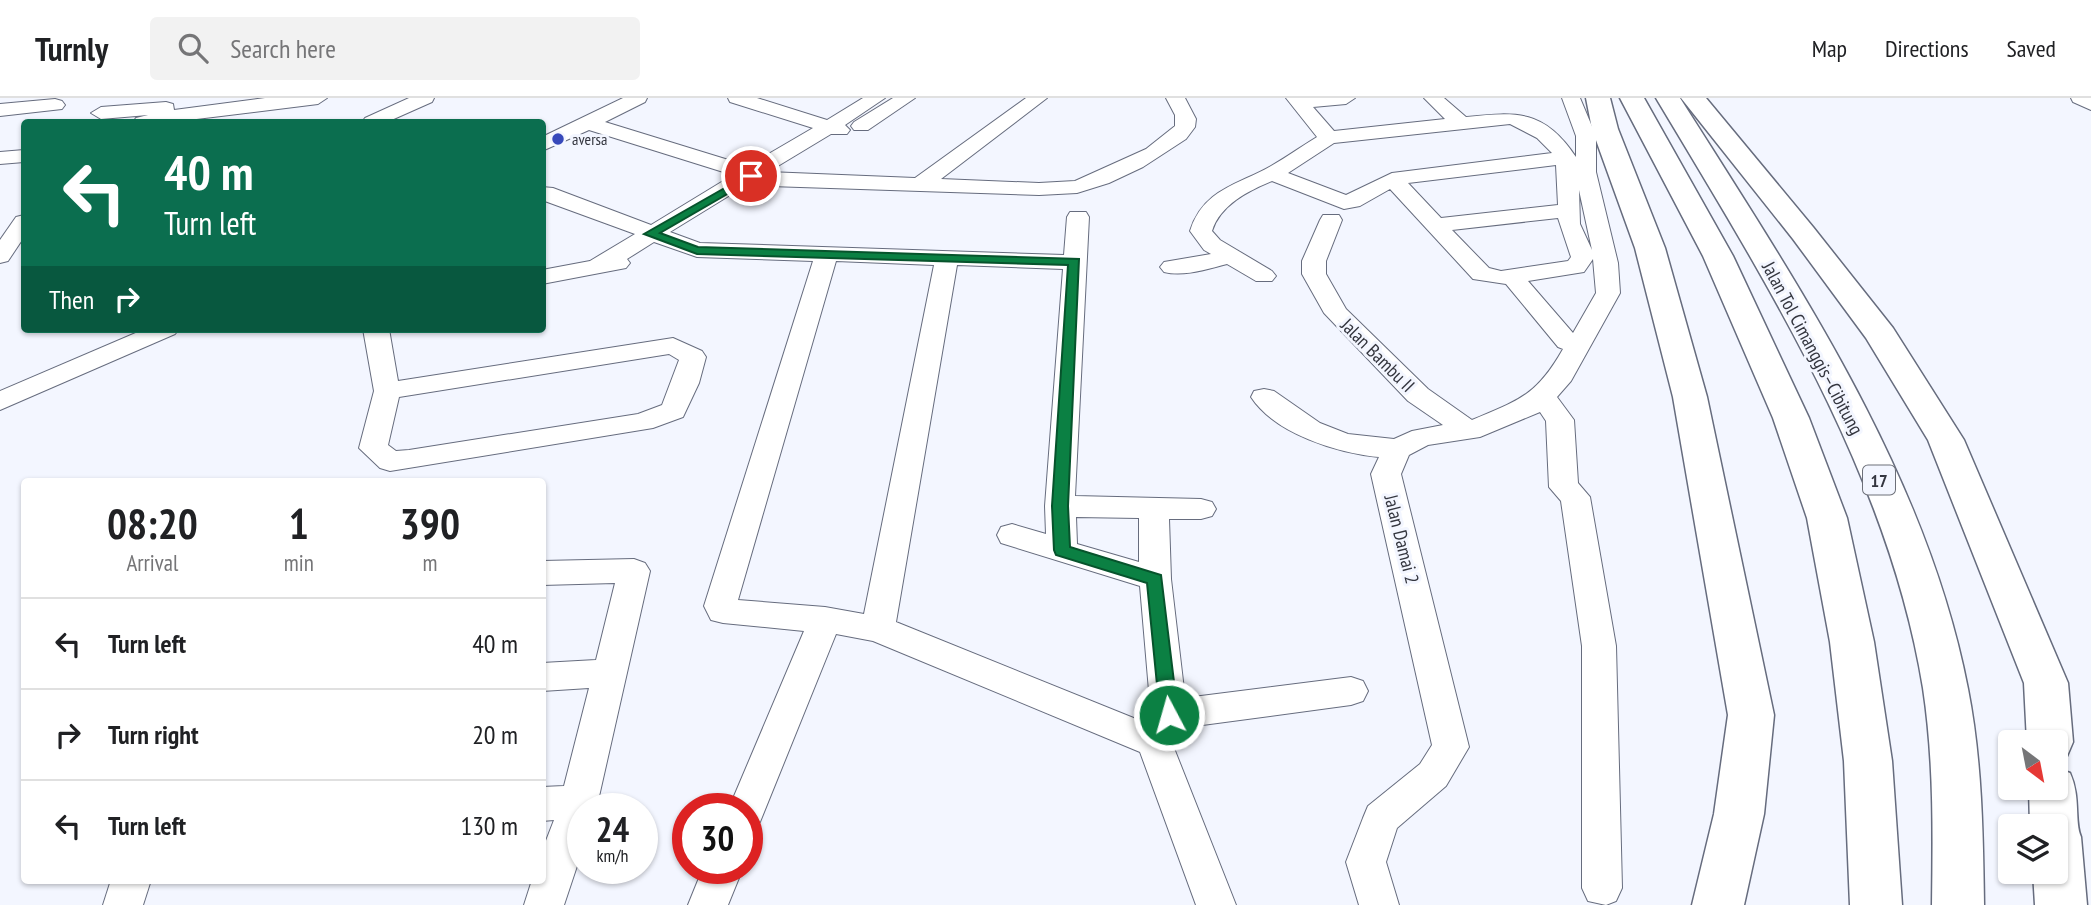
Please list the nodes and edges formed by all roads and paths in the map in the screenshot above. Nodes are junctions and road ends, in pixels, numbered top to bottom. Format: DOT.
graph roads {
  1 [pos="318,98"];
  2 [pos="425,98"];
  3 [pos="638,98"];
  4 [pos="876,98"];
  5 [pos="905,98"];
  6 [pos="1038,98"];
  7 [pos="1175,98"];
  8 [pos="1346,98"];
  9 [pos="1433,98"];
  10 [pos="1571,98"];
  11 [pos="1598,98"];
  12 [pos="1632,98"];
  13 [pos="1668,98"];
  14 [pos="1693,98"];
  15 [pos="2080,98"];
  16 [pos="749,99"];
  17 [pos="257,101"];
  18 [pos="1297,101"];
  19 [pos="2091,104"];
  20 [pos="55,105"];
  21 [pos="0,110"];
  22 [pos="102,111"];
  23 [pos="145,118"];
  24 [pos="248,119"];
  25 [pos="379,119"];
  26 [pos="588,123"];
  27 [pos="1462,124"];
  28 [pos="828,126"];
  29 [pos="849,133"];
  30 [pos="1329,138"];
  31 [pos="546,143"];
  32 [pos="21,156"];
  33 [pos="0,158"];
  34 [pos="1568,161"];
  35 [pos="1276,172"];
  36 [pos="760,178"];
  37 [pos="1392,179"];
  38 [pos="920,185"];
  39 [pos="546,193"];
  40 [pos="571,202"];
  41 [pos="1570,210"];
  42 [pos="546,216"];
  43 [pos="1078,217"];
  44 [pos="1331,220"];
  45 [pos="1435,225"];
  46 [pos="21,226"];
  47 [pos="657,237"];
  48 [pos="697,250"];
  49 [pos="827,254"];
  50 [pos="1230,256"];
  51 [pos="0,257"];
  52 [pos="947,258"];
  53 [pos="1075,262"];
  54 [pos="597,267"];
  55 [pos="1172,267"];
  56 [pos="1264,276"];
  57 [pos="1511,276"];
  58 [pos="546,277"];
  59 [pos="157,333"];
  60 [pos="377,333"];
  61 [pos="1567,342"];
  62 [pos="387,391"];
  63 [pos="1542,395"];
  64 [pos="1264,397"];
  65 [pos="0,401"];
  66 [pos="1470,431"];
  67 [pos="1397,449"];
  68 [pos="1060,506"];
  69 [pos="1154,508"];
  70 [pos="1201,509"];
  71 [pos="1012,535"];
  72 [pos="1062,550"];
  73 [pos="546,573"];
  74 [pos="1155,579"];
  75 [pos="825,620"];
  76 [pos="878,629"];
  77 [pos="611,673"];
  78 [pos="546,677"];
  79 [pos="1351,691"];
  80 [pos="1161,729"];
  81 [pos="2049,730"];
  82 [pos="754,793"];
  83 [pos="561,802"];
  84 [pos="130,884"];
  85 [pos="717,884"];
  86 [pos="2059,884"];
  87 [pos="1601,888"];
  88 [pos="123,905"];
  89 [pos="544,905"];
  90 [pos="708,905"];
  91 [pos="1216,905"];
  92 [pos="1379,905"];
  93 [pos="1718,905"];
  94 [pos="1876,905"];
  95 [pos="1958,905"];
  96 [pos="2061,905"];
  1 -- 17 [label="street"];
  2 -- 25 [label="street"];
  3 -- 26 [label="street"];
  4 -- 28 [label="street"];
  5 -- 29 [label="street"];
  6 -- 38 [label="street"];
  7 -- 38 [label="street"];
  8 -- 18 [label="street"];
  9 -- 27 [label="street"];
  10 -- 63 [label="street"];
  11 -- 93 [label="highway"];
  12 -- 94 [label="highway"];
  13 -- 95 [label="highway, Jalan Tol Cimanggis–Cibitung / 17"];
  14 -- 81 [label="highway"];
  15 -- 19 [label="street"];
  16 -- 28 [label="street"];
  17 -- 23 [label="street"];
  17 -- 24 [label="street"];
  18 -- 30 [label="street"];
  20 -- 21 [label="street"];
  22 -- 23 [label="street"];
  26 -- 31 [label="street"];
  26 -- 36 [label="street"];
  27 -- 30 [label="street"];
  27 -- 34 [label="street"];
  28 -- 29 [label="street"];
  28 -- 36 [label="street"];
  29 -- 36 [label="street"];
  30 -- 35 [label="street"];
  32 -- 33 [label="street"];
  34 -- 37 [label="street"];
  34 -- 41 [label="street"];
  35 -- 37 [label="street"];
  35 -- 50 [label="street"];
  36 -- 38 [label="street"];
  36 -- 47 [label="street"];
  37 -- 45 [label="street"];
  39 -- 40 [label="street"];
  40 -- 42 [label="street"];
  40 -- 47 [label="street"];
  41 -- 45 [label="street"];
  41 -- 57 [label="street"];
  43 -- 53 [label="street"];
  44 -- 66 [label="street, Jalan Bambu II"];
  45 -- 57 [label="street"];
  46 -- 51 [label="street"];
  47 -- 48 [label="street"];
  47 -- 54 [label="street"];
  48 -- 49 [label="street"];
  48 -- 54 [label="street"];
  49 -- 52 [label="street"];
  49 -- 75 [label="street"];
  50 -- 55 [label="street"];
  50 -- 56 [label="street"];
  52 -- 53 [label="street"];
  52 -- 76 [label="street"];
  53 -- 68 [label="street"];
  54 -- 58 [label="street"];
  57 -- 61 [label="street"];
  59 -- 65 [label="street"];
  60 -- 62 [label="street"];
  62 -- 62 [label="street"];
  63 -- 66 [label="street"];
  63 -- 87 [label="street"];
  64 -- 67 [label="street"];
  66 -- 67 [label="street"];
  67 -- 92 [label="street, Jalan Damai 2"];
  68 -- 69 [label="street"];
  68 -- 72 [label="street"];
  69 -- 70 [label="street"];
  69 -- 74 [label="street"];
  71 -- 72 [label="street"];
  72 -- 74 [label="street"];
  73 -- 77 [label="street"];
  74 -- 80 [label="street"];
  75 -- 76 [label="street"];
  75 -- 82 [label="street"];
  76 -- 80 [label="street"];
  77 -- 78 [label="street"];
  77 -- 83 [label="street"];
  79 -- 80 [label="street"];
  80 -- 91 [label="street"];
  83 -- 89 [label="street"];
  84 -- 88 [label="street"];
  85 -- 90 [label="street"];
  86 -- 96 [label="highway"];
}
